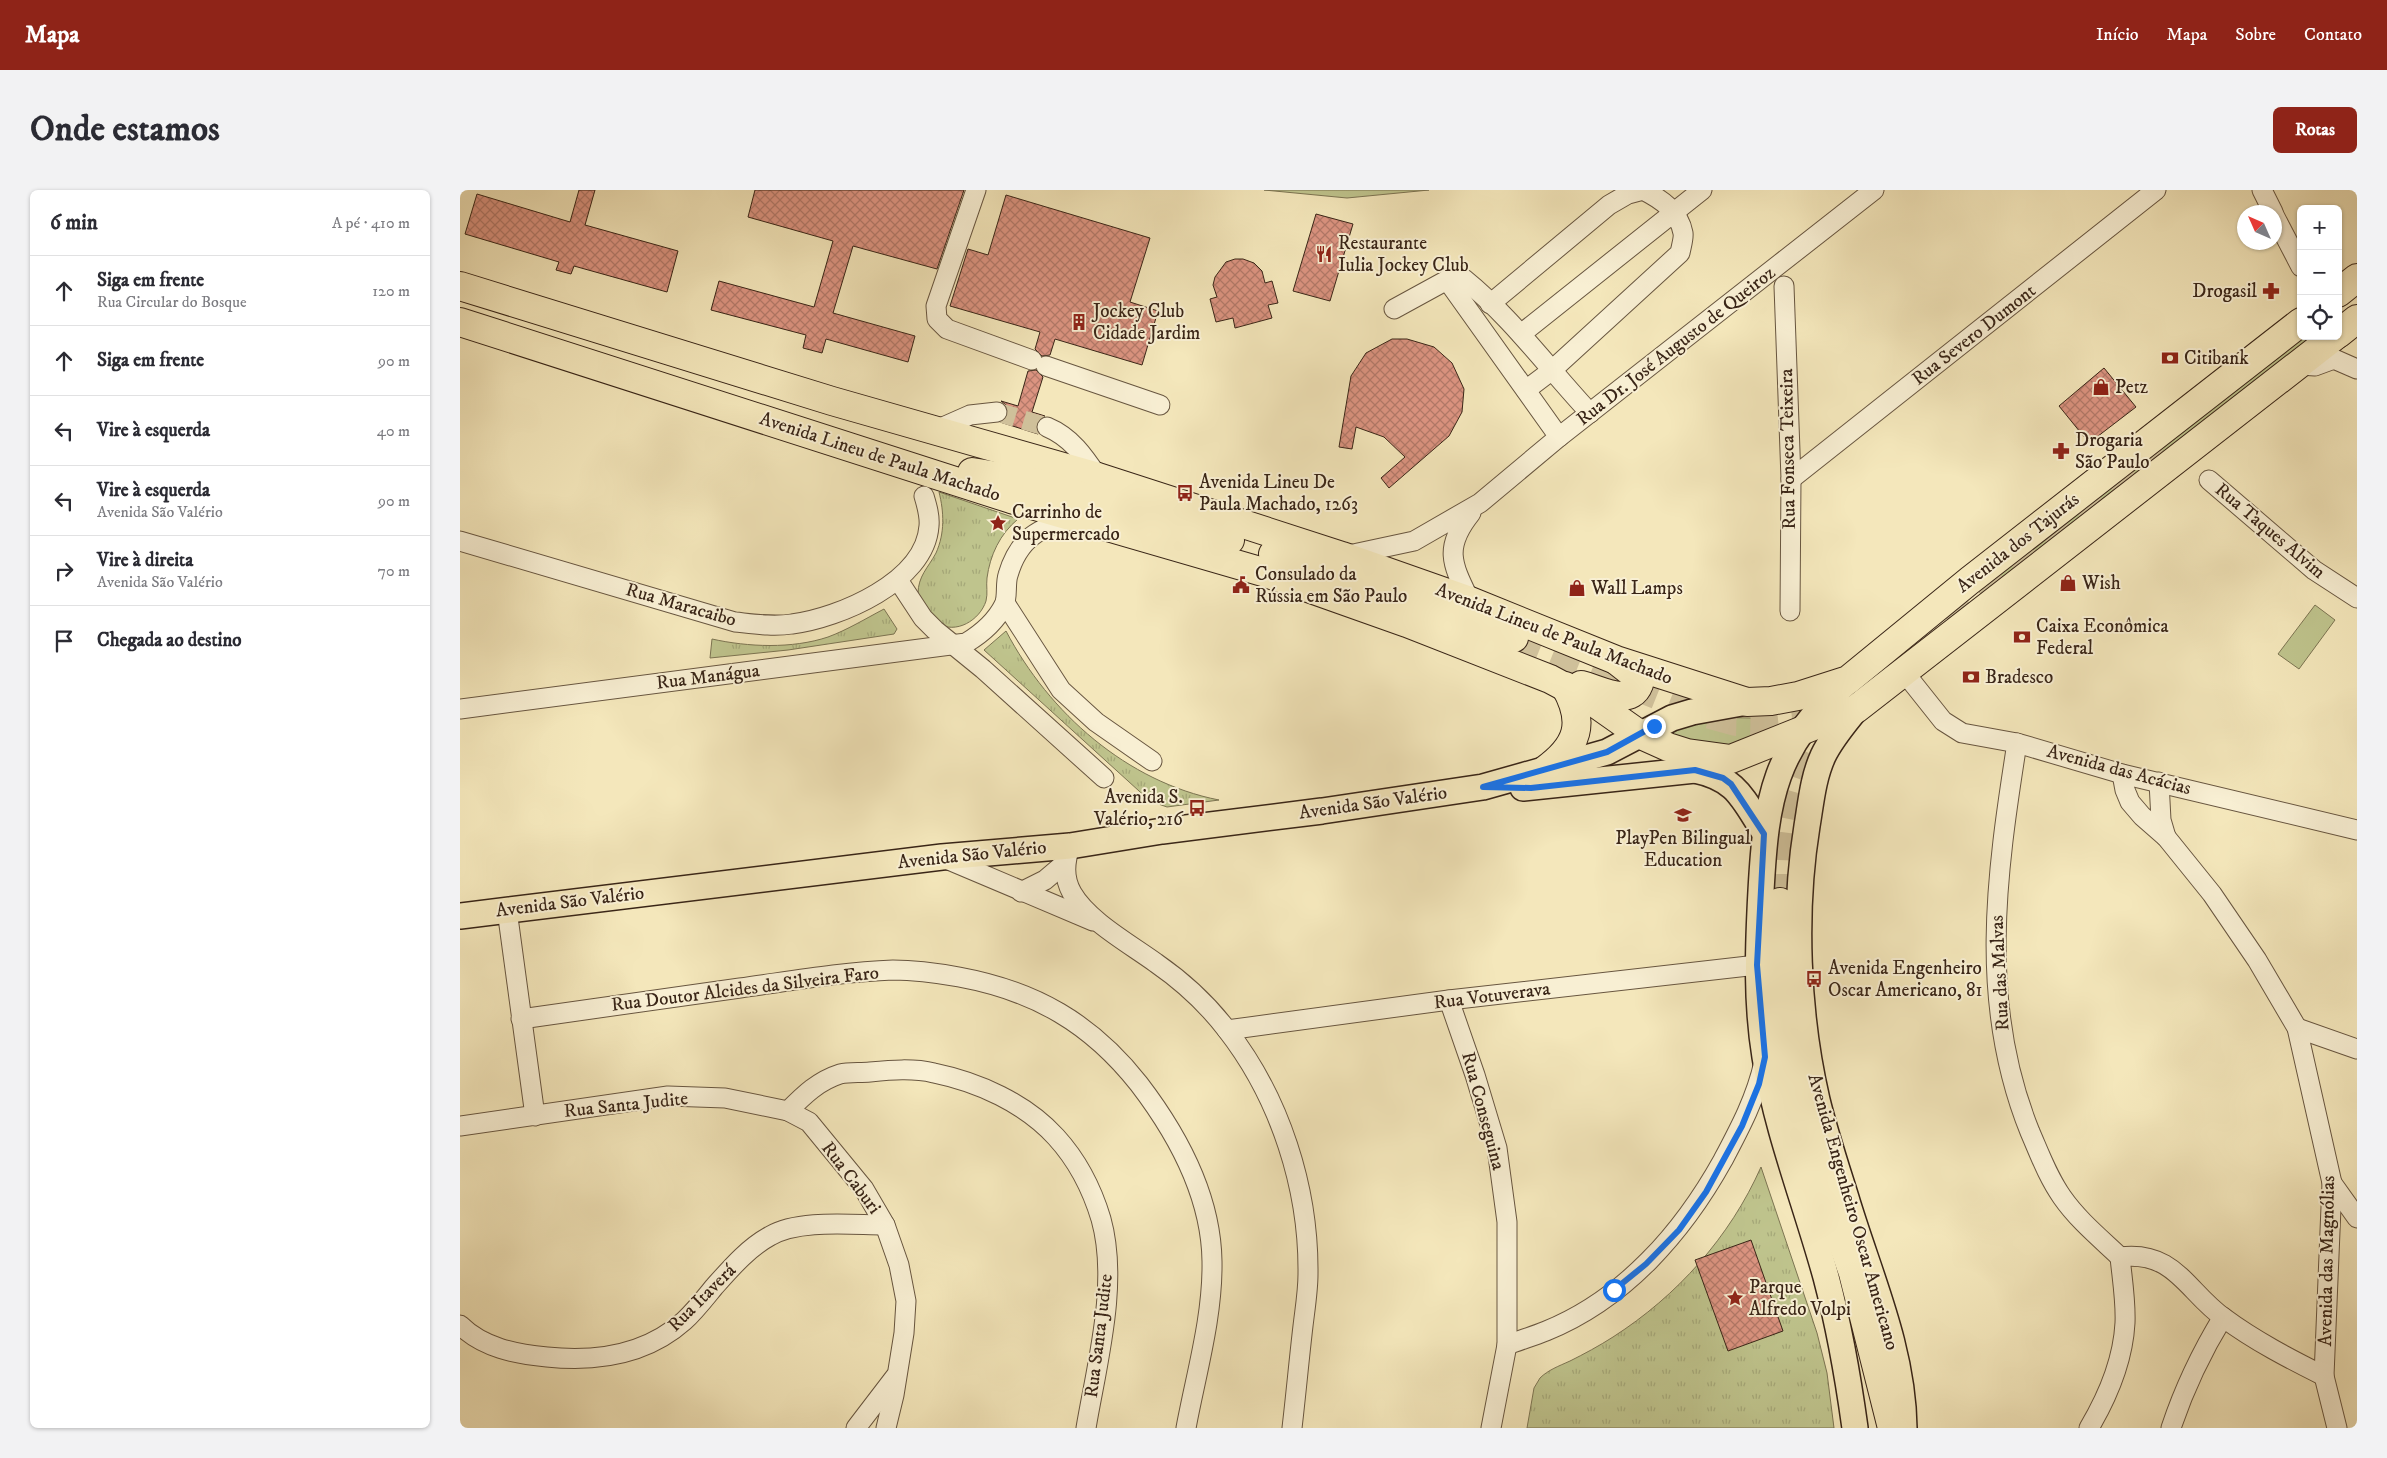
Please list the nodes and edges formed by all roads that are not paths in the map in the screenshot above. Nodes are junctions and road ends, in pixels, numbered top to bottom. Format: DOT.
graph roads {
  1 [pos="976,190"];
  2 [pos="1643,190"];
  3 [pos="1702,190"];
  4 [pos="1874,190"];
  5 [pos="2156,190"];
  6 [pos="2262,190"];
  7 [pos="2270,205"];
  8 [pos="1674,212"];
  9 [pos="2282,229"];
  10 [pos="2297,258"];
  11 [pos="2357,278"];
  12 [pos="1447,280"];
  13 [pos="460,286"];
  14 [pos="1784,286"];
  15 [pos="2342,290"];
  16 [pos="1490,304"];
  17 [pos="1394,309"];
  18 [pos="2357,319"];
  19 [pos="460,322"];
  20 [pos="2297,325"];
  21 [pos="2342,331"];
  22 [pos="1521,334"];
  23 [pos="2330,340"];
  24 [pos="2299,365"];
  25 [pos="2357,369"];
  26 [pos="1551,371"];
  27 [pos="1526,390"];
  28 [pos="1160,405"];
  29 [pos="997,412"];
  30 [pos="1590,413"];
  31 [pos="1048,427"];
  32 [pos="940,432"];
  33 [pos="1559,437"];
  34 [pos="870,454"];
  35 [pos="1098,477"];
  36 [pos="1790,479"];
  37 [pos="2209,480"];
  38 [pos="1032,482"];
  39 [pos="924,496"];
  40 [pos="1480,503"];
  41 [pos="1075,517"];
  42 [pos="460,541"];
  43 [pos="1342,556"];
  44 [pos="898,580"];
  45 [pos="2357,598"];
  46 [pos="1470,601"];
  47 [pos="1006,603"];
  48 [pos="1790,612"];
  49 [pos="1514,638"];
  50 [pos="955,645"];
  51 [pos="1616,660"];
  52 [pos="1904,672"];
  53 [pos="1848,680"];
  54 [pos="1558,682"];
  55 [pos="1747,702"];
  56 [pos="460,709"];
  57 [pos="1856,710"];
  58 [pos="1806,724"];
  59 [pos="1639,734"];
  60 [pos="2017,743"];
  61 [pos="1731,758"];
  62 [pos="1152,761"];
  63 [pos="1545,770"];
  64 [pos="1695,770"];
  65 [pos="2122,774"];
  66 [pos="1104,778"];
  67 [pos="2159,782"];
  68 [pos="1775,786"];
  69 [pos="1483,787"];
  70 [pos="1812,794"];
  71 [pos="2357,830"];
  72 [pos="1764,834"];
  73 [pos="2166,837"];
  74 [pos="1068,854"];
  75 [pos="942,857"];
  76 [pos="1021,892"];
  77 [pos="1780,902"];
  78 [pos="507,910"];
  79 [pos="460,916"];
  80 [pos="1104,925"];
  81 [pos="1757,965"];
  82 [pos="1449,1000"];
  83 [pos="521,1019"];
  84 [pos="2297,1028"];
  85 [pos="1227,1030"];
  86 [pos="2357,1049"];
  87 [pos="1765,1057"];
  88 [pos="788,1111"];
  89 [pos="535,1116"];
  90 [pos="1778,1118"];
  91 [pos="460,1126"];
  92 [pos="1742,1126"];
  93 [pos="2332,1183"];
  94 [pos="2357,1218"];
  95 [pos="885,1225"];
  96 [pos="2120,1257"];
  97 [pos="2223,1317"];
  98 [pos="460,1325"];
  99 [pos="1507,1345"];
  100 [pos="896,1376"];
  101 [pos="2324,1376"];
  102 [pos="1894,1424"];
  103 [pos="865,1425"];
  104 [pos="886,1428"];
  105 [pos="1086,1428"];
  106 [pos="1186,1428"];
  107 [pos="1292,1428"];
  108 [pos="1491,1428"];
  109 [pos="1855,1428"];
  110 [pos="2089,1428"];
  111 [pos="2171,1428"];
  112 [pos="2337,1428"];
  1 -- 28 [label="street"];
  2 -- 8 [label="street"];
  2 -- 16 [label="street"];
  3 -- 8 [label="street"];
  4 -- 30 [label="street, Rua Dr. José Augusto de Queiroz"];
  5 -- 36 [label="street, Rua Severo Dumont"];
  6 -- 7 [label="street"];
  8 -- 22 [label="street"];
  8 -- 26 [label="street"];
  9 -- 10 [label="street"];
  11 -- 15 [label="highway"];
  12 -- 16 [label="street"];
  12 -- 17 [label="street"];
  12 -- 27 [label="street"];
  13 -- 32 [label="highway, Avenida Lineu de Paula Machado"];
  14 -- 36 [label="street, Rua Fonseca Teixeira"];
  16 -- 22 [label="street"];
  18 -- 21 [label="highway"];
  19 -- 34 [label="highway, Avenida Lineu de Paula Machado"];
  20 -- 53 [label="highway, Avenida dos Tajurás"];
  22 -- 26 [label="street"];
  23 -- 24 [label="highway, Avenida dos Tajurás"];
  24 -- 25 [label="street"];
  24 -- 52 [label="highway, Avenida dos Tajurás"];
  26 -- 27 [label="street"];
  26 -- 30 [label="street"];
  27 -- 33 [label="street"];
  29 -- 32 [label="street"];
  30 -- 33 [label="street, Rua Dr. José Augusto de Queiroz"];
  31 -- 35 [label="street"];
  32 -- 35 [label="highway, Avenida Lineu de Paula Machado"];
  32 -- 38 [label="highway"];
  33 -- 40 [label="street, Rua Dr. José Augusto de Queiroz"];
  34 -- 38 [label="highway"];
  34 -- 41 [label="highway, Avenida Lineu de Paula Machado"];
  35 -- 43 [label="highway, Avenida Lineu de Paula Machado"];
  36 -- 48 [label="street, Rua Fonseca Teixeira"];
  37 -- 45 [label="street, Rua Taques Alvim"];
  38 -- 49 [label="highway"];
  39 -- 44 [label="street"];
  40 -- 43 [label="street"];
  40 -- 46 [label="street"];
  41 -- 47 [label="street"];
  41 -- 54 [label="highway, Avenida Lineu de Paula Machado"];
  42 -- 44 [label="street, Rua Maracaibo"];
  43 -- 46 [label="highway, Avenida Lineu de Paula Machado"];
  44 -- 50 [label="street"];
  46 -- 51 [label="highway, Avenida Lineu de Paula Machado"];
  47 -- 50 [label="street, Rua Manágua"];
  47 -- 62 [label="street"];
  50 -- 56 [label="street, Rua Manágua"];
  50 -- 66 [label="street"];
  51 -- 54 [label="highway"];
  51 -- 55 [label="highway, Avenida Lineu de Paula Machado"];
  52 -- 57 [label="highway, Avenida dos Tajurás"];
  52 -- 60 [label="street, Avenida das Acácias"];
  53 -- 55 [label="highway, Avenida Lineu de Paula Machado"];
  53 -- 58 [label="main road, Avenida dos Tajurás"];
  54 -- 59 [label="highway, Avenida Lineu de Paula Machado"];
  54 -- 63 [label="highway"];
  55 -- 59 [label="main road, Avenida São Valério"];
  57 -- 58 [label="highway, Avenida Lineu de Paula Machado"];
  57 -- 70 [label="main road, Avenida Engenheiro Oscar Americano"];
  58 -- 61 [label="highway, Avenida Lineu de Paula Machado"];
  58 -- 68 [label="main road"];
  59 -- 61 [label="highway, Avenida Lineu de Paula Machado"];
  59 -- 63 [label="main road, Avenida São Valério"];
  60 -- 65 [label="street, Avenida das Acácias"];
  60 -- 96 [label="street, Rua das Malvas"];
  61 -- 64 [label="main road, Avenida São Valério"];
  63 -- 69 [label="main road, Avenida São Valério"];
  64 -- 69 [label="main road, Avenida São Valério"];
  64 -- 72 [label="main road"];
  65 -- 67 [label="street, Avenida das Acácias"];
  65 -- 73 [label="street, Avenida das Magnólias"];
  67 -- 71 [label="street, Avenida das Acácias"];
  67 -- 73 [label="street, Avenida das Magnólias"];
  68 -- 70 [label="main road"];
  68 -- 72 [label="main road"];
  69 -- 74 [label="main road, Avenida São Valério"];
  70 -- 102 [label="main road, Avenida Engenheiro Oscar Americano"];
  72 -- 81 [label="main road"];
  73 -- 84 [label="street, Avenida das Magnólias"];
  74 -- 75 [label="main road, Avenida São Valério"];
  74 -- 76 [label="street"];
  74 -- 80 [label="street"];
  75 -- 76 [label="street"];
  75 -- 78 [label="main road, Avenida São Valério"];
  76 -- 80 [label="street"];
  77 -- 102 [label="highway"];
  78 -- 79 [label="main road, Avenida São Valério"];
  78 -- 83 [label="street"];
  80 -- 85 [label="street"];
  81 -- 82 [label="street, Rua Votuverava"];
  81 -- 87 [label="main road"];
  82 -- 85 [label="street, Rua Votuverava"];
  82 -- 99 [label="street, Rua Conseguina"];
  83 -- 89 [label="street"];
  83 -- 106 [label="street, Rua Doutor Alcides da Silveira Faro"];
  84 -- 86 [label="street"];
  84 -- 93 [label="street, Avenida das Magnólias"];
  85 -- 107 [label="street"];
  87 -- 90 [label="main road"];
  87 -- 92 [label="street"];
  88 -- 89 [label="street, Rua Santa Judite"];
  88 -- 95 [label="street, Rua Caburi"];
  88 -- 105 [label="street, Rua Santa Judite"];
  89 -- 91 [label="street, Rua Santa Judite"];
  90 -- 92 [label="street"];
  90 -- 109 [label="main road"];
  92 -- 99 [label="street"];
  93 -- 94 [label="street"];
  93 -- 101 [label="street, Avenida das Magnólias"];
  95 -- 98 [label="street, Rua Itaverá"];
  95 -- 100 [label="street, Rua Caburi"];
  96 -- 97 [label="street"];
  96 -- 110 [label="street"];
  97 -- 101 [label="street"];
  97 -- 111 [label="street"];
  99 -- 108 [label="street, Rua Conseguina"];
  100 -- 103 [label="street, Rua Caburi"];
  100 -- 104 [label="street, Rua Caburi"];
  101 -- 112 [label="street, Avenida das Magnólias"];
}
